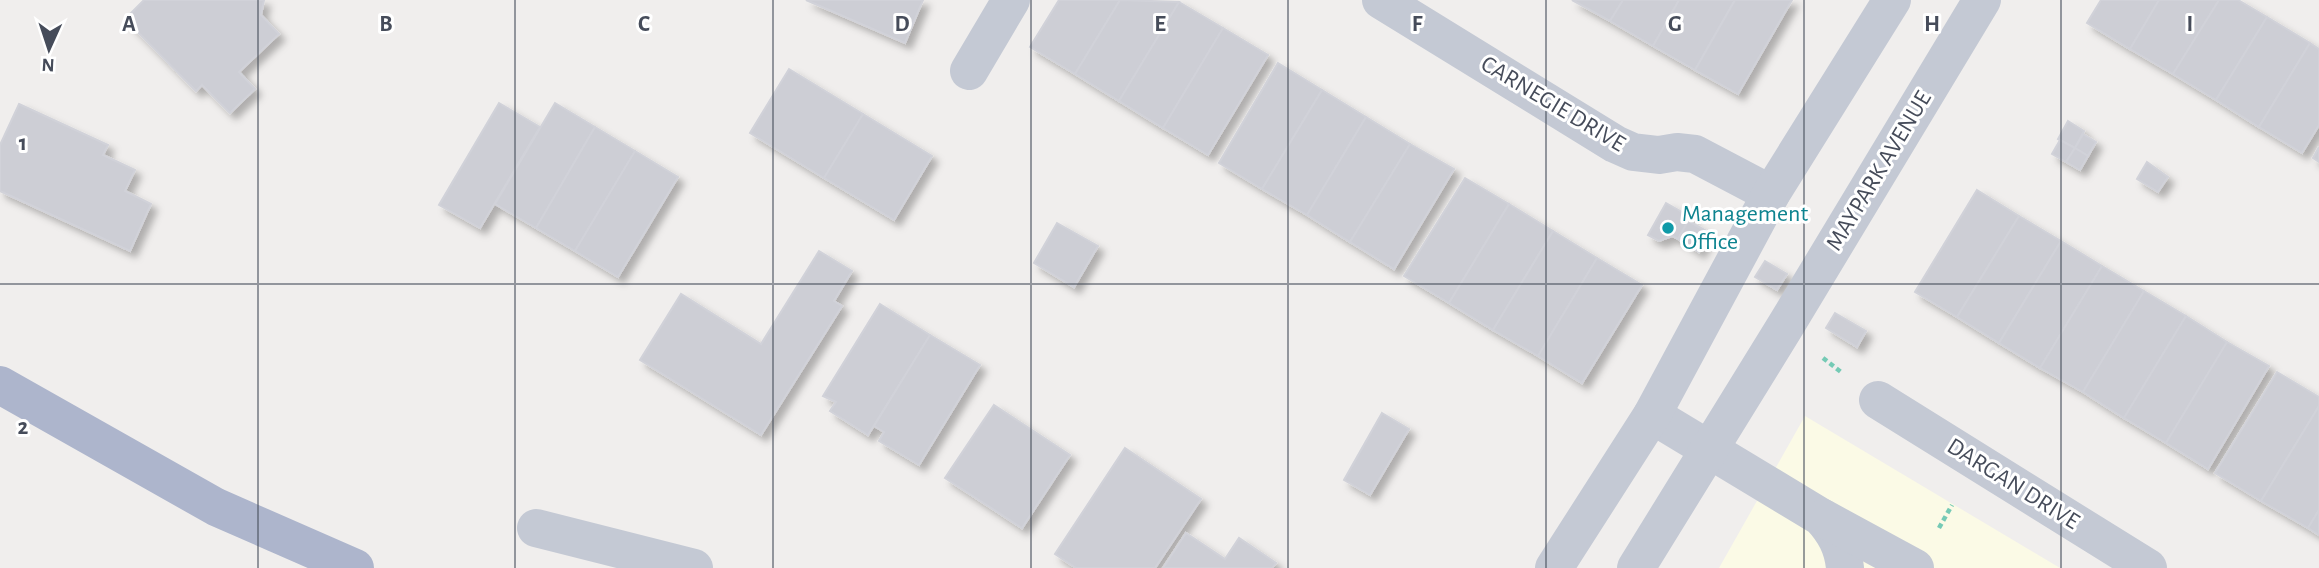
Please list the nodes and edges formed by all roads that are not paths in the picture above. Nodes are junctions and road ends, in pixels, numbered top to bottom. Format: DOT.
graph roads {
  1 [pos="1011,0"];
  2 [pos="1381,0"];
  3 [pos="1892,0"];
  4 [pos="1982,0"];
  5 [pos="968,71"];
  6 [pos="1771,194"];
  7 [pos="0,385"];
  8 [pos="1878,400"];
  9 [pos="1652,415"];
  10 [pos="1710,449"];
  11 [pos="1821,517"];
  12 [pos="536,528"];
  13 [pos="355,568"];
  14 [pos="695,568"];
  15 [pos="1554,568"];
  16 [pos="1636,568"];
  17 [pos="1845,568"];
  18 [pos="1914,568"];
  19 [pos="2148,568"];
  1 -- 5 [label="street"];
  2 -- 6 [label="street, CARNEGIE DRIVE"];
  3 -- 6 [label="street"];
  4 -- 10 [label="street, MAYPARK AVENUE"];
  6 -- 9 [label="street"];
  7 -- 13 [label="main road"];
  8 -- 19 [label="street, DARGAN DRIVE"];
  9 -- 10 [label="street"];
  9 -- 15 [label="street"];
  10 -- 11 [label="street"];
  10 -- 16 [label="street, MAYPARK AVENUE"];
  11 -- 17 [label="street"];
  11 -- 18 [label="street"];
  12 -- 14 [label="street"];
}
